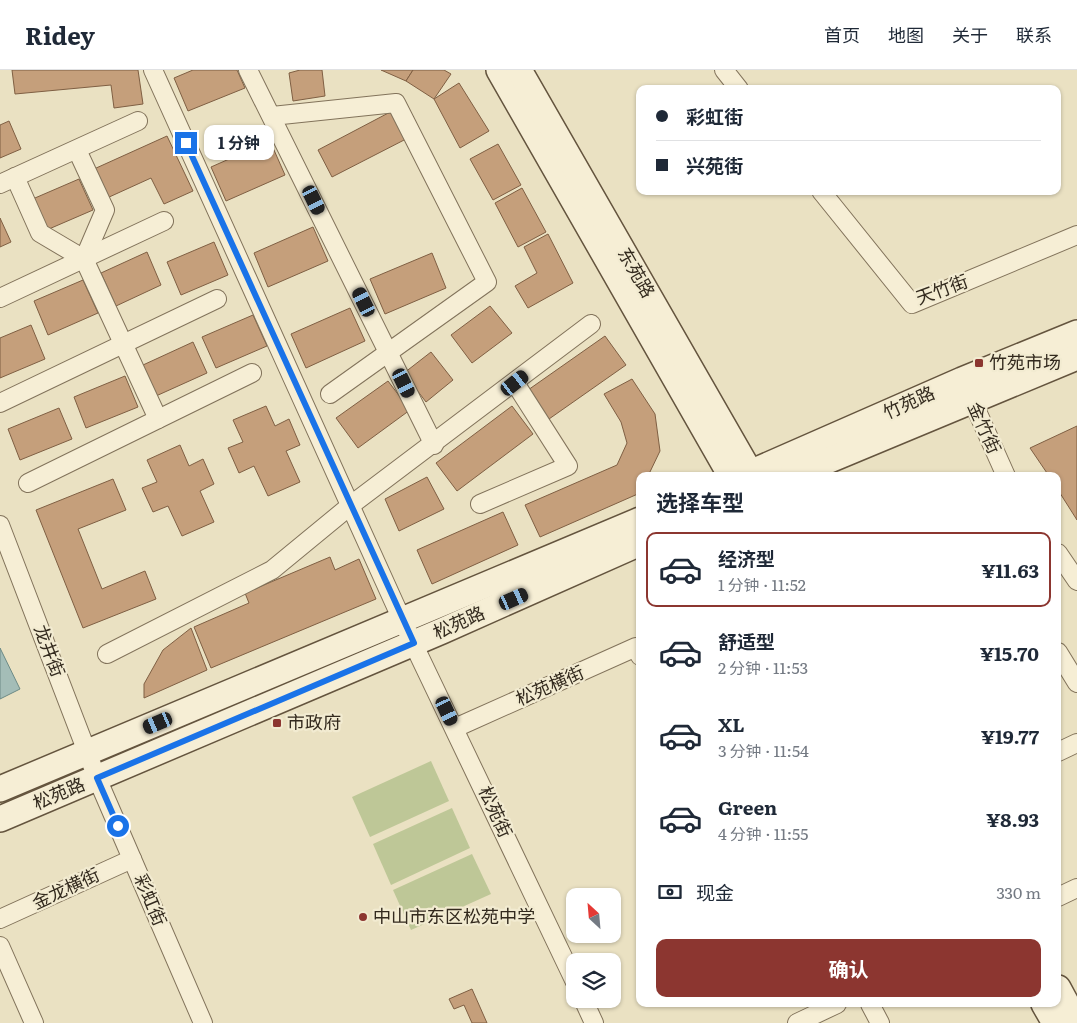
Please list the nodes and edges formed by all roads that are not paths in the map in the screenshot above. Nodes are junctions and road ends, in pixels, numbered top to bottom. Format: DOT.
graph roads {
  1 [pos="153,70"];
  2 [pos="248,70"];
  3 [pos="499,70"];
  4 [pos="519,70"];
  5 [pos="724,70"];
  6 [pos="736,85"];
  7 [pos="272,116"];
  8 [pos="138,121"];
  9 [pos="77,150"];
  10 [pos="8,180"];
  11 [pos="824,195"];
  12 [pos="164,222"];
  13 [pos="1077,235"];
  14 [pos="84,259"];
  15 [pos="0,298"];
  16 [pos="218,299"];
  17 [pos="591,324"];
  18 [pos="1077,333"];
  19 [pos="124,345"];
  20 [pos="388,353"];
  21 [pos="1077,357"];
  22 [pos="252,373"];
  23 [pos="515,383"];
  24 [pos="967,390"];
  25 [pos="330,394"];
  26 [pos="0,403"];
  27 [pos="158,419"];
  28 [pos="434,445"];
  29 [pos="742,472"];
  30 [pos="742,472"];
  31 [pos="752,472"];
  32 [pos="799,472"];
  33 [pos="1004,472"];
  34 [pos="28,483"];
  35 [pos="480,504"];
  36 [pos="350,505"];
  37 [pos="636,522"];
  38 [pos="0,525"];
  39 [pos="636,544"];
  40 [pos="4,550"];
  41 [pos="1061,557"];
  42 [pos="1077,581"];
  43 [pos="402,620"];
  44 [pos="414,643"];
  45 [pos="636,647"];
  46 [pos="107,654"];
  47 [pos="1061,657"];
  48 [pos="1077,683"];
  49 [pos="455,728"];
  50 [pos="1077,743"];
  51 [pos="1061,751"];
  52 [pos="88,752"];
  53 [pos="97,778"];
  54 [pos="0,789"];
  55 [pos="0,819"];
  56 [pos="132,859"];
  57 [pos="1077,888"];
  58 [pos="1061,896"];
  59 [pos="0,919"];
  60 [pos="0,946"];
  61 [pos="566,963"];
  62 [pos="1061,994"];
  63 [pos="872,1007"];
  64 [pos="1046,1007"];
  65 [pos="587,1008"];
  66 [pos="814,1009"];
  67 [pos="34,1023"];
  68 [pos="203,1023"];
  69 [pos="594,1023"];
  70 [pos="797,1023"];
  71 [pos="880,1023"];
  72 [pos="1055,1023"];
  73 [pos="1077,1023"];
  1 -- 36 [label="street, 松苑街"];
  2 -- 7 [label="street"];
  3 -- 29 [label="street, 东苑路"];
  4 -- 30 [label="street, 东苑路"];
  5 -- 6 [label="street"];
  7 -- 20 [label="street"];
  7 -- 20 [label="street"];
  8 -- 9 [label="street"];
  9 -- 10 [label="street"];
  9 -- 14 [label="street"];
  10 -- 14 [label="street"];
  11 -- 13 [label="street, 天竹街"];
  12 -- 14 [label="street"];
  14 -- 15 [label="street"];
  14 -- 19 [label="street"];
  16 -- 19 [label="street"];
  17 -- 23 [label="street"];
  18 -- 24 [label="street, 竹苑路"];
  19 -- 26 [label="street"];
  19 -- 27 [label="street"];
  20 -- 25 [label="street"];
  20 -- 28 [label="street"];
  21 -- 24 [label="street, 竹苑路"];
  22 -- 27 [label="street"];
  23 -- 28 [label="street"];
  23 -- 35 [label="street"];
  24 -- 31 [label="street, 竹苑路"];
  24 -- 32 [label="street, 竹苑路"];
  24 -- 33 [label="street, 金竹街"];
  27 -- 34 [label="street"];
  28 -- 36 [label="street"];
  36 -- 43 [label="street, 松苑街"];
  36 -- 46 [label="street"];
  37 -- 43 [label="street, 松苑路"];
  38 -- 40 [label="street, 龙井街"];
  39 -- 44 [label="street, 松苑路"];
  40 -- 52 [label="street, 龙井街"];
  41 -- 42 [label="street"];
  43 -- 44 [label="street, 松苑街"];
  43 -- 52 [label="street, 松苑路"];
  44 -- 49 [label="street, 松苑街"];
  44 -- 53 [label="street, 松苑路"];
  45 -- 49 [label="street, 松苑横街"];
  47 -- 48 [label="street"];
  49 -- 61 [label="street, 松苑街"];
  50 -- 51 [label="street"];
  52 -- 53 [label="street, 龙井街"];
  52 -- 54 [label="street, 松苑路"];
  53 -- 55 [label="street, 松苑路"];
  53 -- 56 [label="street, 彩虹街"];
  56 -- 59 [label="street, 金龙横街"];
  56 -- 68 [label="street, 彩虹街"];
  57 -- 58 [label="street"];
  60 -- 67 [label="street"];
  62 -- 73 [label="street"];
  63 -- 71 [label="street"];
  64 -- 72 [label="street"];
  65 -- 69 [label="street"];
  66 -- 70 [label="street"];
}
